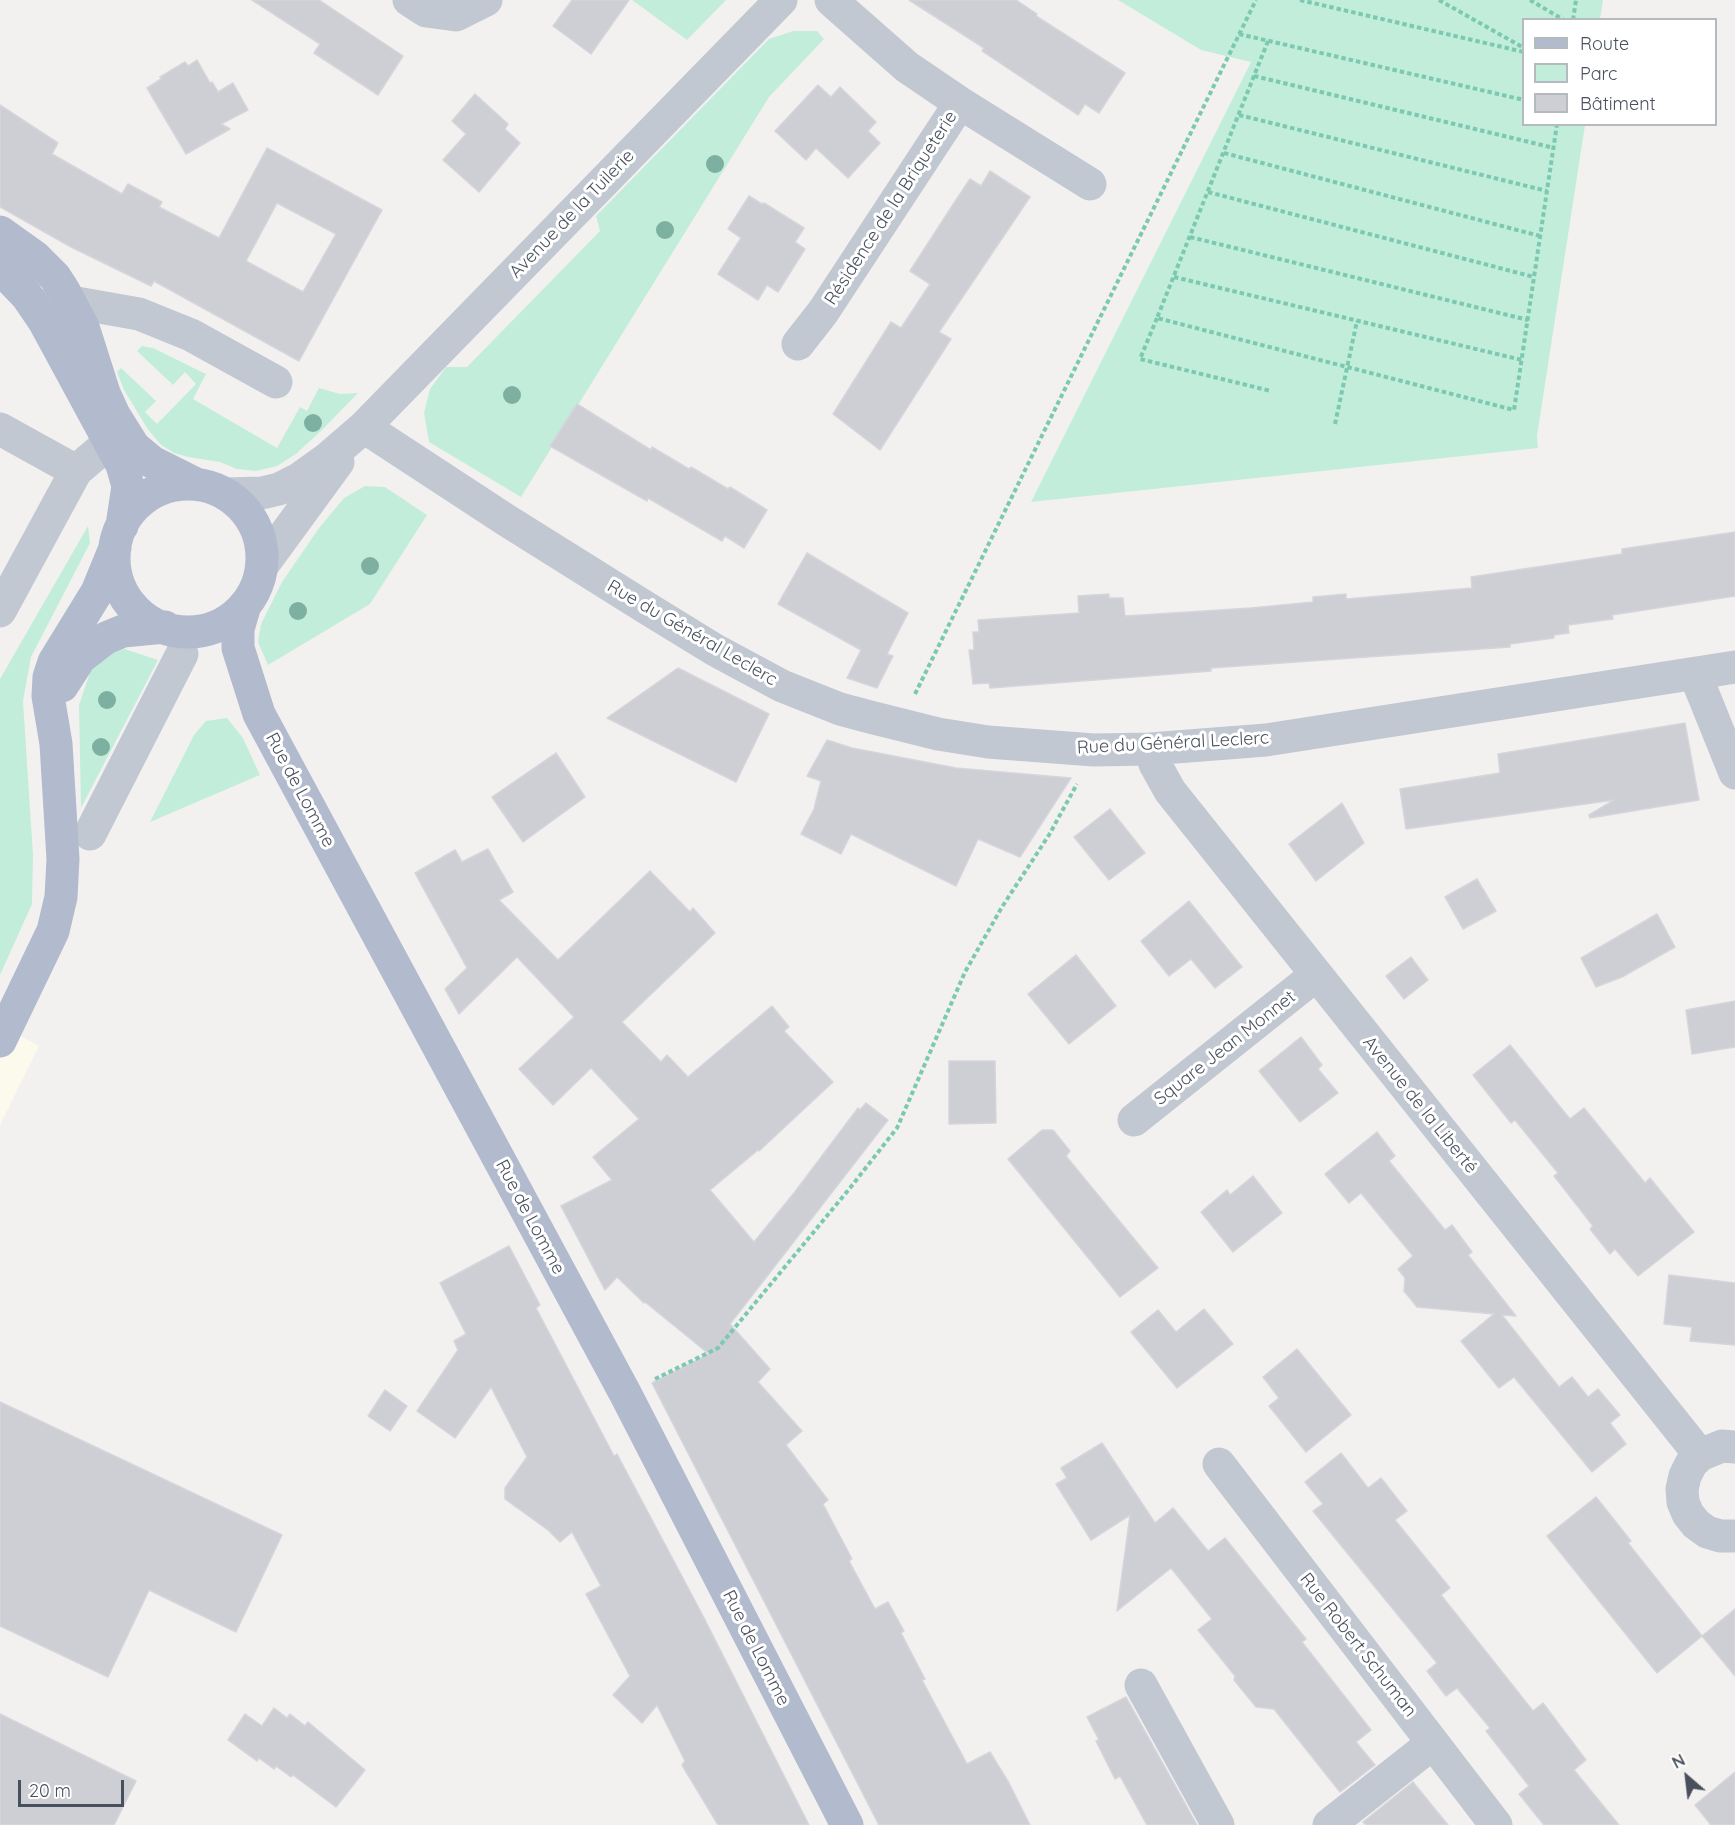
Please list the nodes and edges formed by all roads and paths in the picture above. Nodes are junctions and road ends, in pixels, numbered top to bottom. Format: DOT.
graph roads {
  1 [pos="409,0"];
  2 [pos="486,0"];
  3 [pos="781,0"];
  4 [pos="831,0"];
  5 [pos="1300,0"];
  6 [pos="1439,0"];
  7 [pos="1530,0"];
  8 [pos="1576,0"];
  9 [pos="1254,1"];
  10 [pos="1561,18"];
  11 [pos="1573,18"];
  12 [pos="1239,34"];
  13 [pos="1268,41"];
  14 [pos="1522,49"];
  15 [pos="1522,50"];
  16 [pos="1254,76"];
  17 [pos="1522,100"];
  18 [pos="960,104"];
  19 [pos="1239,115"];
  20 [pos="1557,126"];
  21 [pos="1554,148"];
  22 [pos="1224,153"];
  23 [pos="1090,184"];
  24 [pos="1547,191"];
  25 [pos="1208,192"];
  26 [pos="0,232"];
  27 [pos="1540,236"];
  28 [pos="1190,237"];
  29 [pos="0,268"];
  30 [pos="1174,277"];
  31 [pos="1534,277"];
  32 [pos="71,302"];
  33 [pos="35,308"];
  34 [pos="1157,318"];
  35 [pos="1528,320"];
  36 [pos="1357,321"];
  37 [pos="798,344"];
  38 [pos="1522,360"];
  39 [pos="1347,367"];
  40 [pos="276,382"];
  41 [pos="1271,391"];
  42 [pos="1335,424"];
  43 [pos="363,427"];
  44 [pos="0,429"];
  45 [pos="111,441"];
  46 [pos="76,471"];
  47 [pos="211,489"];
  48 [pos="118,537"];
  49 [pos="262,567"];
  50 [pos="245,605"];
  51 [pos="0,611"];
  52 [pos="165,627"];
  53 [pos="182,654"];
  54 [pos="1735,667"];
  55 [pos="1695,674"];
  56 [pos="900,725"];
  57 [pos="56,744"];
  58 [pos="1150,748"];
  59 [pos="1094,750"];
  60 [pos="1735,773"];
  61 [pos="90,834"];
  62 [pos="1316,975"];
  63 [pos="0,1041"];
  64 [pos="1134,1120"];
  65 [pos="625,1394"];
  66 [pos="1735,1447"];
  67 [pos="1700,1455"];
  68 [pos="1219,1464"];
  69 [pos="1735,1536"];
  70 [pos="1141,1685"];
  71 [pos="1433,1743"];
  72 [pos="846,1825"];
  73 [pos="1218,1825"];
  74 [pos="1329,1825"];
  75 [pos="1496,1825"];
  1 -- 2 [label="street"];
  3 -- 43 [label="street, Avenue de la Tuilerie"];
  4 -- 18 [label="street, Résidence de la Briqueterie"];
  5 -- 15 [label="path"];
  6 -- 14 [label="path"];
  7 -- 10 [label="path"];
  8 -- 11 [label="path"];
  9 -- 12 [label="path"];
  12 -- 13 [label="path"];
  12 -- 56 [label="path"];
  13 -- 16 [label="path"];
  13 -- 17 [label="path"];
  16 -- 19 [label="path"];
  16 -- 21 [label="path"];
  18 -- 23 [label="street, Résidence de la Briqueterie"];
  18 -- 37 [label="street, Résidence de la Briqueterie"];
  19 -- 22 [label="path"];
  19 -- 24 [label="path"];
  20 -- 21 [label="path"];
  21 -- 24 [label="path"];
  22 -- 25 [label="path"];
  22 -- 27 [label="path"];
  24 -- 27 [label="path"];
  25 -- 28 [label="path"];
  25 -- 31 [label="path"];
  26 -- 32 [label="main road"];
  27 -- 31 [label="path"];
  28 -- 30 [label="path"];
  28 -- 35 [label="path"];
  29 -- 33 [label="main road"];
  30 -- 34 [label="path"];
  30 -- 36 [label="path"];
  31 -- 35 [label="path"];
  32 -- 33 [label="street"];
  32 -- 40 [label="street"];
  32 -- 47 [label="main road"];
  33 -- 45 [label="main road"];
  34 -- 39 [label="path"];
  34 -- 41 [label="path"];
  35 -- 38 [label="path"];
  36 -- 38 [label="path"];
  36 -- 39 [label="path"];
  38 -- 39 [label="path"];
  39 -- 42 [label="path"];
  43 -- 47 [label="street, Avenue de la Tuilerie"];
  43 -- 49 [label="street, Avenue de la Tuilerie"];
  43 -- 56 [label="street, Rue du Général Leclerc"];
  44 -- 46 [label="street"];
  45 -- 46 [label="street"];
  45 -- 48 [label="main road"];
  46 -- 51 [label="street"];
  47 -- 48 [label="main road"];
  47 -- 49 [label="main road"];
  48 -- 52 [label="main road"];
  48 -- 57 [label="main road"];
  49 -- 50 [label="main road"];
  50 -- 52 [label="main road"];
  50 -- 65 [label="main road, Rue de Lomme"];
  52 -- 57 [label="main road"];
  53 -- 61 [label="street"];
  54 -- 55 [label="street, Rue du Général Leclerc"];
  55 -- 58 [label="street, Rue du Général Leclerc"];
  55 -- 60 [label="street"];
  56 -- 59 [label="street, Rue du Général Leclerc"];
  57 -- 63 [label="main road"];
  58 -- 59 [label="street, Rue du Général Leclerc"];
  58 -- 62 [label="street, Avenue de la Liberté"];
  59 -- 65 [label="path"];
  62 -- 64 [label="street, Square Jean Monnet"];
  62 -- 67 [label="street, Avenue de la Liberté"];
  65 -- 72 [label="main road, Rue de Lomme"];
  66 -- 67 [label="street"];
  67 -- 69 [label="street"];
  68 -- 71 [label="street, Rue Robert Schuman"];
  70 -- 73 [label="street"];
  71 -- 74 [label="street"];
  71 -- 75 [label="street, Rue Robert Schuman"];
}
